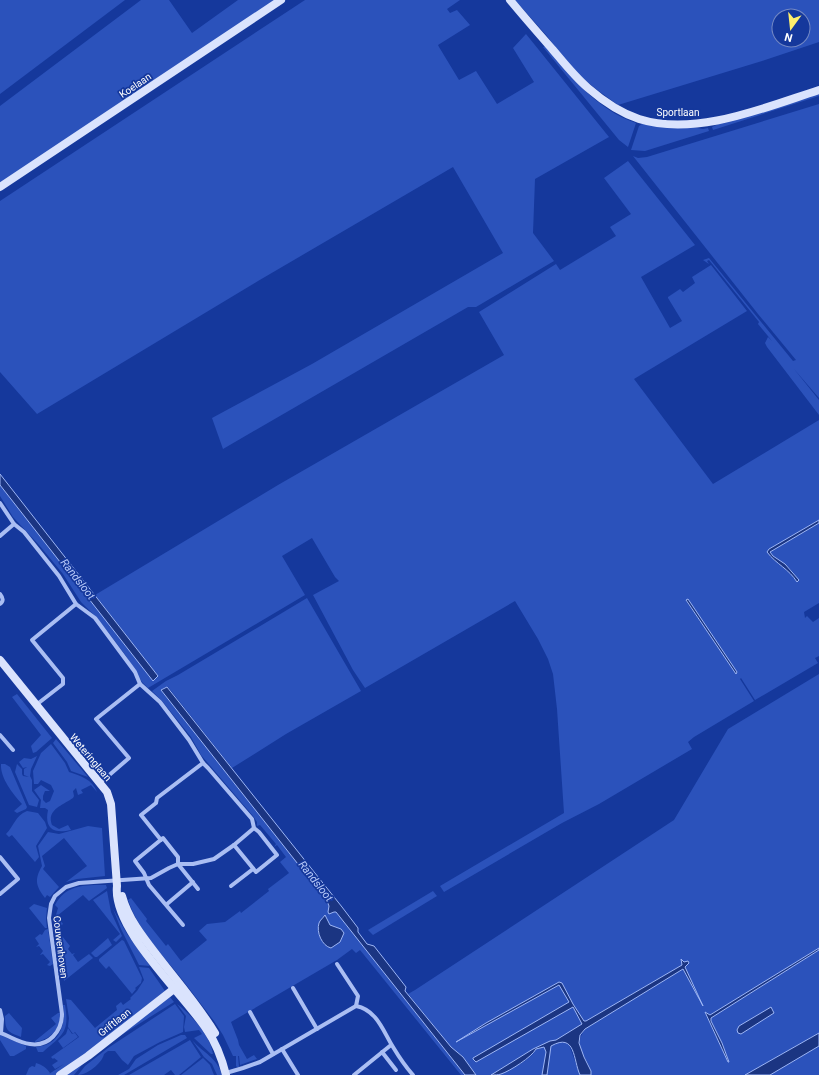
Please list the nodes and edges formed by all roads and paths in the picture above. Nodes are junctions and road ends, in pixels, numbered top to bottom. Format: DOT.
graph roads {
  1 [pos="281,0"];
  2 [pos="510,0"];
  3 [pos="819,90"];
  4 [pos="0,186"];
  5 [pos="0,503"];
  6 [pos="14,524"];
  7 [pos="0,536"];
  8 [pos="0,594"];
  9 [pos="0,604"];
  10 [pos="76,604"];
  11 [pos="0,660"];
  12 [pos="140,684"];
  13 [pos="36,705"];
  14 [pos="0,735"];
  15 [pos="13,750"];
  16 [pos="203,764"];
  17 [pos="100,783"];
  18 [pos="254,828"];
  19 [pos="161,840"];
  20 [pos="234,846"];
  21 [pos="0,857"];
  22 [pos="178,864"];
  23 [pos="253,869"];
  24 [pos="146,879"];
  25 [pos="193,882"];
  26 [pos="117,884"];
  27 [pos="231,886"];
  28 [pos="198,889"];
  29 [pos="0,894"];
  30 [pos="167,904"];
  31 [pos="183,925"];
  32 [pos="337,964"];
  33 [pos="177,986"];
  34 [pos="293,988"];
  35 [pos="356,1006"];
  36 [pos="0,1010"];
  37 [pos="250,1012"];
  38 [pos="317,1029"];
  39 [pos="1,1033"];
  40 [pos="392,1045"];
  41 [pos="282,1049"];
  42 [pos="382,1052"];
  43 [pos="273,1054"];
  44 [pos="396,1070"];
  45 [pos="228,1074"];
  46 [pos="60,1075"];
  47 [pos="298,1075"];
  48 [pos="354,1075"];
  49 [pos="413,1075"];
  1 -- 4 [label="street, Koelaan"];
  2 -- 3 [label="street, Sportlaan"];
  5 -- 6 [label="street"];
  6 -- 7 [label="street"];
  6 -- 10 [label="street"];
  8 -- 9 [label="street"];
  10 -- 12 [label="street"];
  10 -- 13 [label="street"];
  11 -- 13 [label="street, Weteringlaan"];
  12 -- 16 [label="street"];
  12 -- 17 [label="street"];
  13 -- 17 [label="street, Weteringlaan"];
  14 -- 15 [label="street"];
  16 -- 18 [label="street"];
  16 -- 19 [label="street"];
  17 -- 26 [label="street, Weteringlaan"];
  18 -- 20 [label="street, Couwenhoven"];
  18 -- 23 [label="street"];
  19 -- 22 [label="street"];
  19 -- 24 [label="street"];
  20 -- 22 [label="street, Couwenhoven"];
  20 -- 23 [label="street"];
  21 -- 29 [label="street"];
  22 -- 24 [label="street, Couwenhoven"];
  22 -- 25 [label="street"];
  23 -- 27 [label="street"];
  24 -- 26 [label="street, Couwenhoven"];
  24 -- 30 [label="street"];
  25 -- 28 [label="street"];
  25 -- 30 [label="street"];
  26 -- 33 [label="street, Weteringlaan"];
  26 -- 39 [label="street, Couwenhoven"];
  30 -- 31 [label="street"];
  32 -- 35 [label="street"];
  33 -- 45 [label="street, Weteringlaan"];
  33 -- 46 [label="street, Griftlaan"];
  34 -- 38 [label="street"];
  35 -- 38 [label="street"];
  35 -- 40 [label="street"];
  36 -- 39 [label="street"];
  37 -- 43 [label="street"];
  38 -- 41 [label="street"];
  40 -- 42 [label="street"];
  40 -- 49 [label="street"];
  41 -- 43 [label="street"];
  41 -- 47 [label="street"];
  42 -- 44 [label="street"];
  42 -- 48 [label="street"];
  43 -- 45 [label="street"];
}
